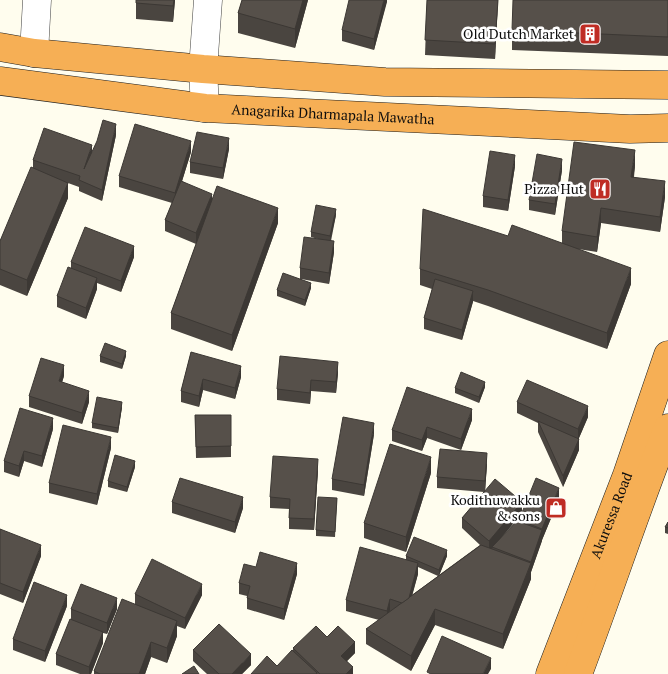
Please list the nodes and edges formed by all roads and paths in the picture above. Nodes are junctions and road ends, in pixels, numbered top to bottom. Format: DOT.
graph roads {
  1 [pos="37,0"];
  2 [pos="208,0"];
  3 [pos="0,47"];
  4 [pos="34,53"];
  5 [pos="203,69"];
  6 [pos="0,81"];
  7 [pos="668,86"];
  8 [pos="205,108"];
  9 [pos="656,128"];
  10 [pos="668,144"];
  11 [pos="668,355"];
  12 [pos="668,428"];
  13 [pos="550,674"];
  14 [pos="578,674"];
  1 -- 4 [label="street"];
  2 -- 5 [label="street"];
  3 -- 4 [label="highway"];
  4 -- 5 [label="highway"];
  5 -- 7 [label="highway"];
  5 -- 8 [label="street"];
  6 -- 8 [label="highway, Anagarika Dharmapala Mawatha"];
  8 -- 9 [label="highway, Anagarika Dharmapala Mawatha"];
  9 -- 10 [label="highway"];
  11 -- 13 [label="highway, Akuressa Road"];
  12 -- 14 [label="highway, Akuressa Road"];
}
